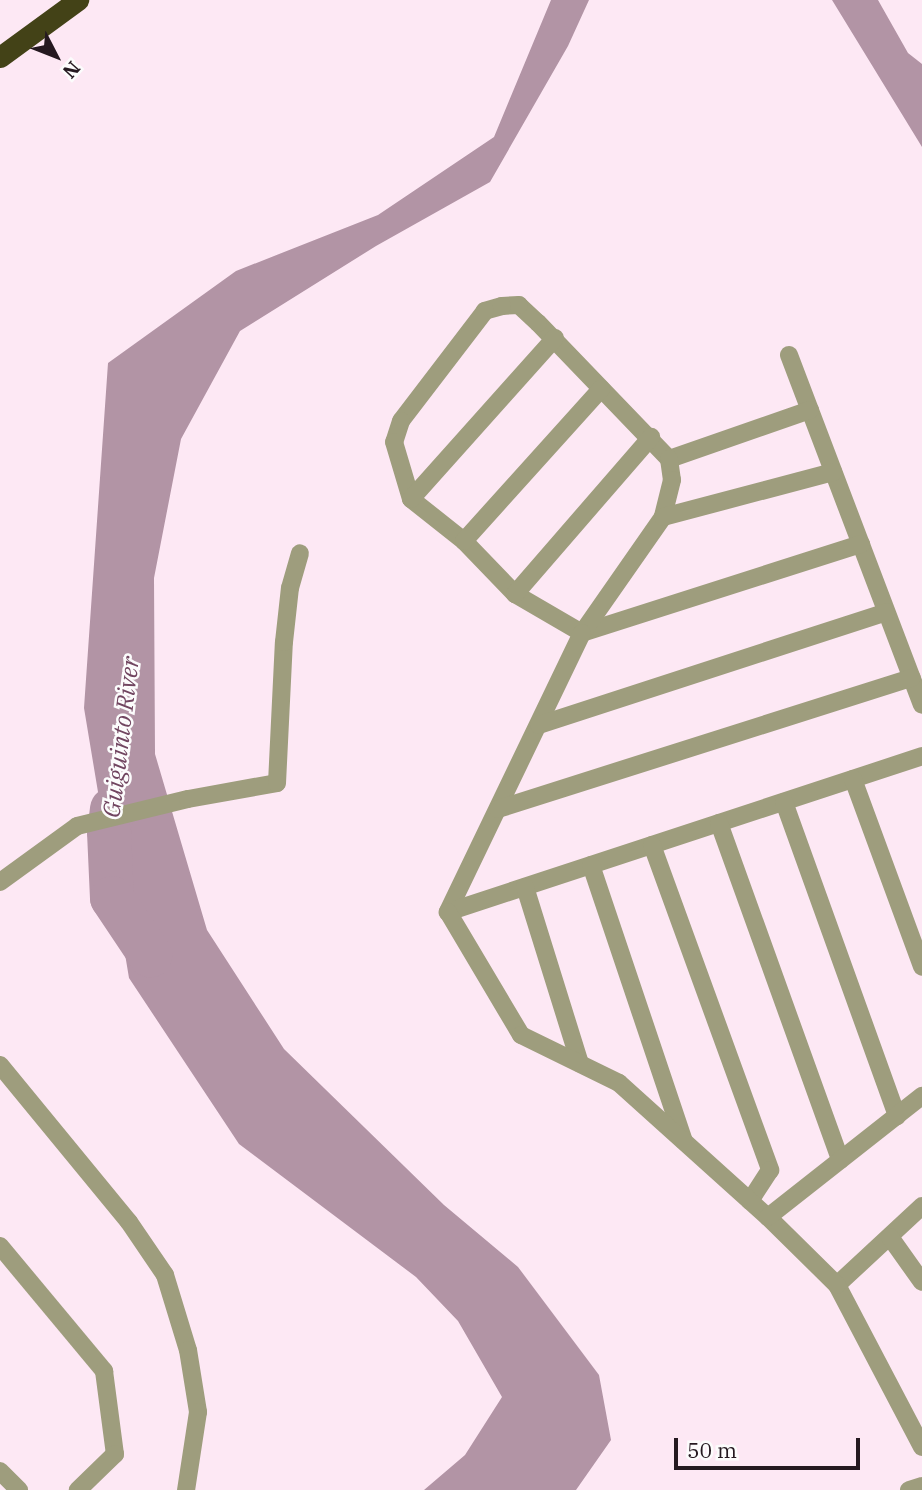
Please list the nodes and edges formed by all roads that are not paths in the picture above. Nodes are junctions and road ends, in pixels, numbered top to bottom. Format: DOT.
graph roads {
  1 [pos="78,0"];
  2 [pos="0,57"];
  3 [pos="555,338"];
  4 [pos="789,355"];
  5 [pos="601,389"];
  6 [pos="810,410"];
  7 [pos="651,437"];
  8 [pos="669,458"];
  9 [pos="833,472"];
  10 [pos="411,499"];
  11 [pos="663,517"];
  12 [pos="464,541"];
  13 [pos="861,544"];
  14 [pos="300,553"];
  15 [pos="515,594"];
  16 [pos="886,612"];
  17 [pos="582,632"];
  18 [pos="912,678"];
  19 [pos="922,705"];
  20 [pos="539,725"];
  21 [pos="922,756"];
  22 [pos="853,779"];
  23 [pos="784,802"];
  24 [pos="498,809"];
  25 [pos="719,823"];
  26 [pos="652,845"];
  27 [pos="591,866"];
  28 [pos="0,882"];
  29 [pos="525,887"];
  30 [pos="449,912"];
  31 [pos="922,967"];
  32 [pos="580,1063"];
  33 [pos="0,1065"];
  34 [pos="922,1096"];
  35 [pos="897,1116"];
  36 [pos="684,1142"];
  37 [pos="840,1160"];
  38 [pos="750,1201"];
  39 [pos="922,1206"];
  40 [pos="768,1217"];
  41 [pos="890,1237"];
  42 [pos="0,1246"];
  43 [pos="922,1282"];
  44 [pos="837,1285"];
  45 [pos="922,1447"];
  46 [pos="0,1471"];
  47 [pos="922,1486"];
  48 [pos="19,1490"];
  49 [pos="78,1490"];
  50 [pos="186,1490"];
  51 [pos="909,1490"];
  1 -- 2 [label="highway"];
  3 -- 5 [label="street"];
  3 -- 10 [label="street"];
  3 -- 10 [label="street"];
  4 -- 6 [label="street"];
  5 -- 7 [label="street"];
  5 -- 12 [label="street"];
  6 -- 8 [label="street"];
  6 -- 9 [label="street"];
  7 -- 8 [label="street"];
  7 -- 15 [label="street"];
  8 -- 11 [label="street"];
  9 -- 11 [label="street"];
  9 -- 13 [label="street"];
  10 -- 12 [label="street"];
  11 -- 17 [label="street"];
  12 -- 15 [label="street"];
  13 -- 16 [label="street"];
  13 -- 17 [label="street"];
  14 -- 28 [label="street"];
  15 -- 17 [label="street"];
  16 -- 18 [label="street"];
  16 -- 20 [label="street"];
  17 -- 20 [label="street"];
  18 -- 19 [label="street"];
  18 -- 24 [label="street"];
  20 -- 24 [label="street"];
  21 -- 22 [label="street"];
  22 -- 23 [label="street"];
  22 -- 31 [label="street"];
  23 -- 25 [label="street"];
  23 -- 35 [label="street"];
  24 -- 30 [label="street"];
  25 -- 26 [label="street"];
  25 -- 37 [label="street"];
  26 -- 27 [label="street"];
  26 -- 38 [label="street"];
  27 -- 29 [label="street"];
  27 -- 36 [label="street"];
  29 -- 30 [label="street"];
  29 -- 32 [label="street"];
  30 -- 32 [label="street"];
  32 -- 36 [label="street"];
  33 -- 50 [label="street"];
  34 -- 35 [label="street"];
  35 -- 37 [label="street"];
  36 -- 38 [label="street"];
  37 -- 40 [label="street"];
  38 -- 40 [label="street"];
  39 -- 41 [label="street"];
  40 -- 44 [label="street"];
  41 -- 43 [label="street"];
  41 -- 44 [label="street"];
  42 -- 49 [label="street"];
  44 -- 45 [label="street"];
  46 -- 48 [label="street"];
  47 -- 51 [label="street"];
}
